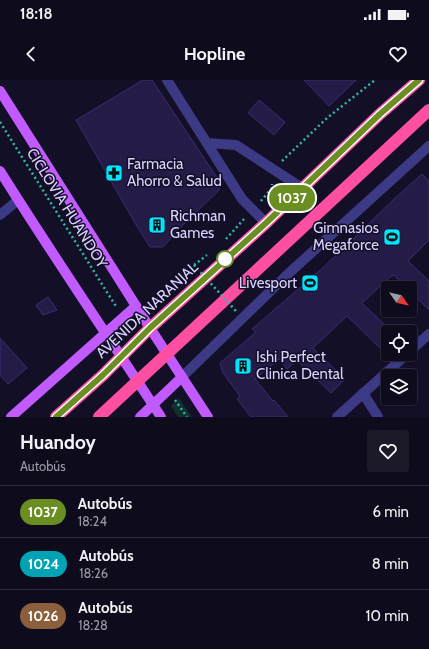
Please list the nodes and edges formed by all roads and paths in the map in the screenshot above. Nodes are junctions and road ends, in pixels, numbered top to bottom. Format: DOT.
graph roads {
  1 [pos="167,80"];
  2 [pos="375,80"];
  3 [pos="419,80"];
  4 [pos="0,91"];
  5 [pos="429,110"];
  6 [pos="0,122"];
  7 [pos="207,143"];
  8 [pos="429,146"];
  9 [pos="276,170"];
  10 [pos="0,171"];
  11 [pos="302,188"];
  12 [pos="18,200"];
  13 [pos="253,210"];
  14 [pos="0,216"];
  15 [pos="266,223"];
  16 [pos="226,239"];
  17 [pos="209,254"];
  18 [pos="115,305"];
  19 [pos="136,306"];
  20 [pos="236,312"];
  21 [pos="150,328"];
  22 [pos="106,332"];
  23 [pos="429,334"];
  24 [pos="417,345"];
  25 [pos="167,353"];
  26 [pos="122,357"];
  27 [pos="399,361"];
  28 [pos="182,377"];
  29 [pos="138,381"];
  30 [pos="363,393"];
  31 [pos="153,405"];
  32 [pos="12,417"];
  33 [pos="56,417"];
  34 [pos="99,417"];
  35 [pos="140,417"];
  36 [pos="161,417"];
  37 [pos="208,417"];
  38 [pos="337,417"];
  39 [pos="378,417"];
  1 -- 7 [label="street"];
  2 -- 9 [label="path"];
  3 -- 11 [label="highway, AVENIDA NARANJAL"];
  4 -- 19 [label="main road"];
  5 -- 25 [label="highway"];
  6 -- 18 [label="path, CICLOVIA HUANDOY"];
  7 -- 9 [label="street"];
  7 -- 13 [label="street"];
  8 -- 28 [label="street"];
  9 -- 11 [label="street"];
  9 -- 13 [label="path"];
  10 -- 12 [label="main road"];
  11 -- 15 [label="highway, AVENIDA NARANJAL"];
  12 -- 14 [label="street"];
  12 -- 22 [label="main road"];
  13 -- 15 [label="street"];
  13 -- 16 [label="path"];
  15 -- 21 [label="highway, AVENIDA NARANJAL"];
  17 -- 20 [label="path, bridge"];
  19 -- 21 [label="main road"];
  19 -- 22 [label="main road, AVENIDA NARANJAL"];
  21 -- 25 [label="main road"];
  21 -- 26 [label="highway, AVENIDA NARANJAL"];
  22 -- 26 [label="main road"];
  22 -- 32 [label="main road, AVENIDA NARANJAL"];
  23 -- 24 [label="street"];
  25 -- 28 [label="main road"];
  25 -- 29 [label="highway"];
  26 -- 29 [label="main road"];
  26 -- 33 [label="highway, AVENIDA NARANJAL"];
  27 -- 30 [label="street"];
  28 -- 31 [label="main road"];
  28 -- 37 [label="main road"];
  29 -- 31 [label="main road"];
  29 -- 34 [label="highway"];
  30 -- 38 [label="street"];
  30 -- 39 [label="street"];
  31 -- 35 [label="main road"];
  31 -- 36 [label="main road"];
}
